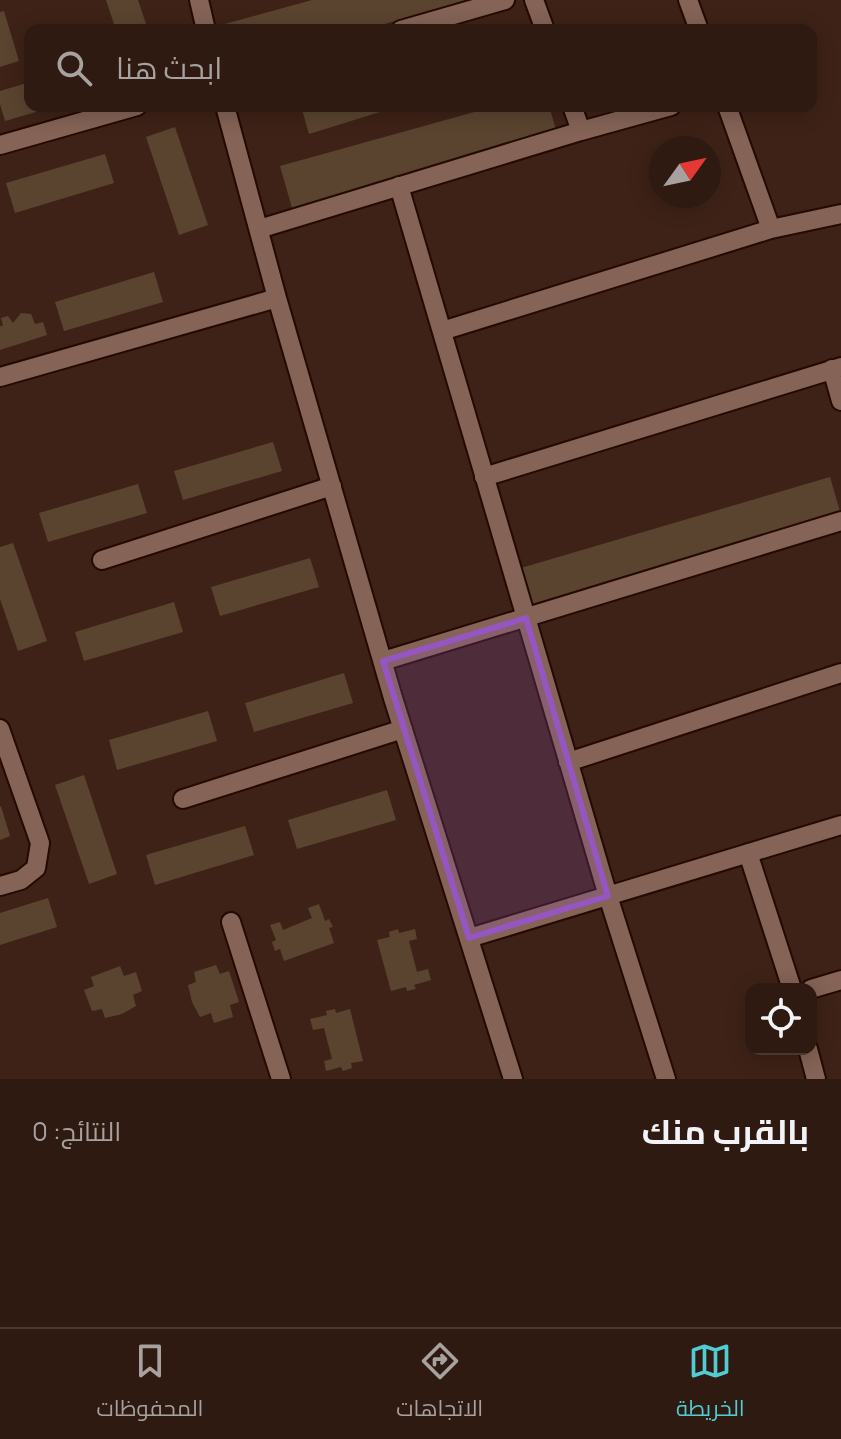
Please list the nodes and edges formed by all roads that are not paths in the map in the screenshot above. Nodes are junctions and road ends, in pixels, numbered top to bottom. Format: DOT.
graph roads {
  1 [pos="199,0"];
  2 [pos="505,0"];
  3 [pos="534,0"];
  4 [pos="688,0"];
  5 [pos="205,24"];
  6 [pos="422,24"];
  7 [pos="543,24"];
  8 [pos="697,24"];
  9 [pos="116,112"];
  10 [pos="227,112"];
  11 [pos="574,112"];
  12 [pos="649,112"];
  13 [pos="729,112"];
  14 [pos="581,131"];
  15 [pos="0,145"];
  16 [pos="399,186"];
  17 [pos="841,214"];
  18 [pos="259,229"];
  19 [pos="771,229"];
  20 [pos="277,298"];
  21 [pos="442,331"];
  22 [pos="837,368"];
  23 [pos="0,377"];
  24 [pos="841,401"];
  25 [pos="484,477"];
  26 [pos="332,486"];
  27 [pos="841,521"];
  28 [pos="102,560"];
  29 [pos="526,618"];
  30 [pos="383,661"];
  31 [pos="841,673"];
  32 [pos="0,729"];
  33 [pos="403,729"];
  34 [pos="568,762"];
  35 [pos="183,799"];
  36 [pos="841,825"];
  37 [pos="748,853"];
  38 [pos="0,886"];
  39 [pos="608,896"];
  40 [pos="231,922"];
  41 [pos="469,938"];
  42 [pos="841,980"];
  43 [pos="790,983"];
  44 [pos="817,987"];
  45 [pos="810,1055"];
  46 [pos="281,1079"];
  47 [pos="513,1079"];
  48 [pos="666,1079"];
  49 [pos="816,1079"];
  1 -- 5 [label="street"];
  2 -- 6 [label="street"];
  3 -- 7 [label="street"];
  4 -- 8 [label="street"];
  9 -- 15 [label="street"];
  10 -- 18 [label="street"];
  11 -- 14 [label="street"];
  12 -- 14 [label="street"];
  13 -- 19 [label="street"];
  14 -- 16 [label="street"];
  16 -- 18 [label="street"];
  16 -- 21 [label="street"];
  17 -- 19 [label="street"];
  18 -- 20 [label="street"];
  19 -- 21 [label="street"];
  20 -- 23 [label="street"];
  20 -- 26 [label="street"];
  21 -- 25 [label="street"];
  22 -- 24 [label="street"];
  22 -- 25 [label="street"];
  25 -- 29 [label="street"];
  26 -- 28 [label="street"];
  26 -- 30 [label="street"];
  27 -- 29 [label="street"];
  29 -- 30 [label="street"];
  29 -- 34 [label="street"];
  30 -- 33 [label="street"];
  31 -- 34 [label="street"];
  32 -- 38 [label="street"];
  33 -- 35 [label="street"];
  33 -- 41 [label="street"];
  34 -- 39 [label="street"];
  36 -- 37 [label="street"];
  37 -- 39 [label="street"];
  37 -- 43 [label="street"];
  39 -- 41 [label="street"];
  39 -- 48 [label="street"];
  40 -- 46 [label="street"];
  41 -- 47 [label="street"];
  42 -- 44 [label="street"];
  45 -- 49 [label="street"];
}
